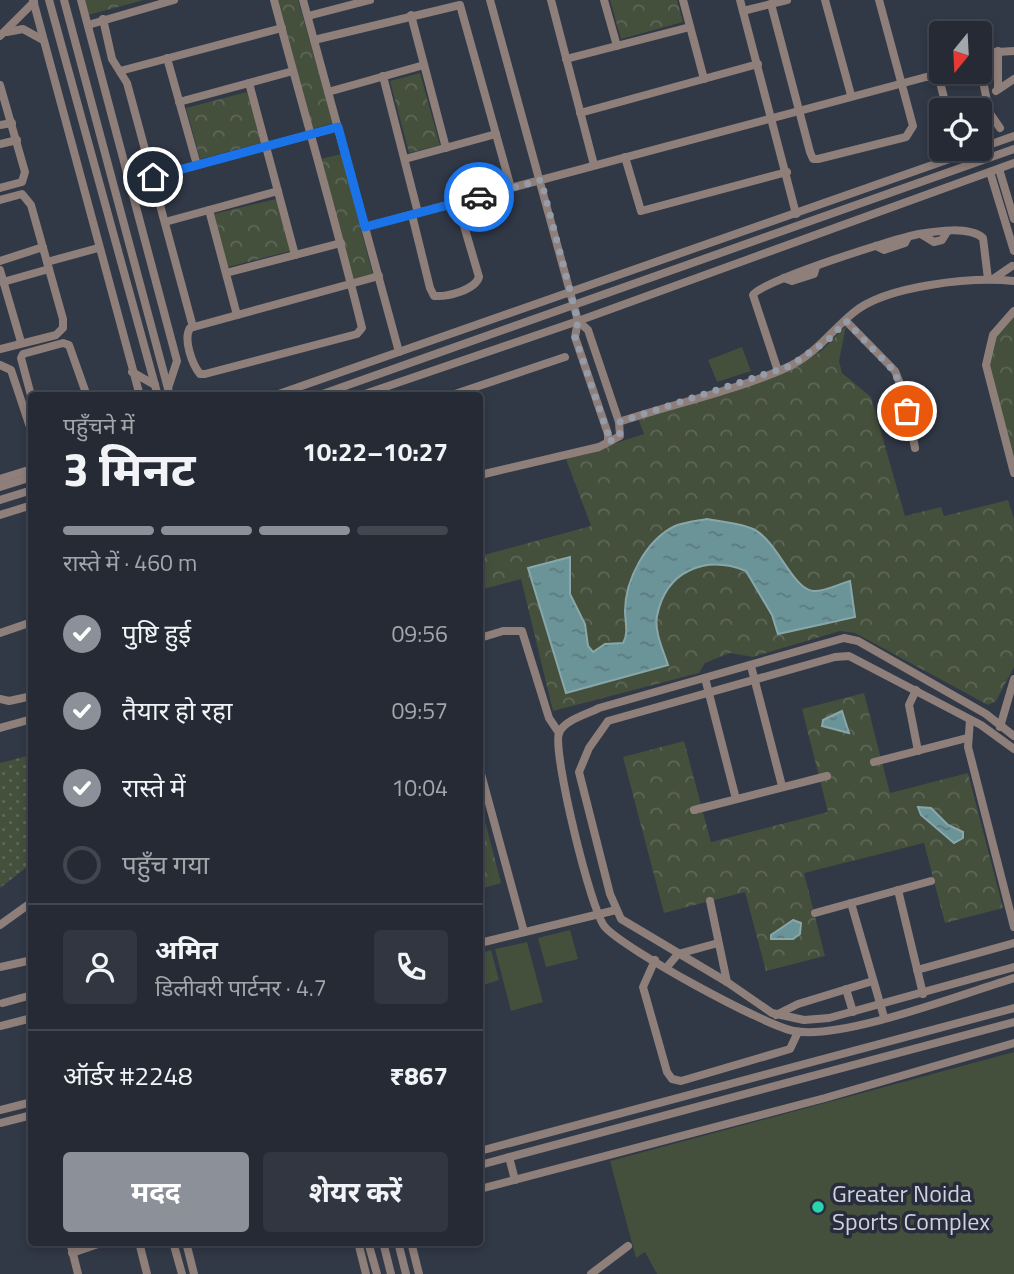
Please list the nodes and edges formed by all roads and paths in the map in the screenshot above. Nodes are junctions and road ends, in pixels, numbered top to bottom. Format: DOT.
graph roads {
  1 [pos="49,0"];
  2 [pos="64,0"];
  3 [pos="81,0"];
  4 [pos="174,0"];
  5 [pos="274,0"];
  6 [pos="303,0"];
  7 [pos="370,0"];
  8 [pos="490,0"];
  9 [pos="551,0"];
  10 [pos="604,0"];
  11 [pos="683,0"];
  12 [pos="740,0"];
  13 [pos="787,0"];
  14 [pos="825,0"];
  15 [pos="879,0"];
  16 [pos="33,1"];
  17 [pos="771,4"];
  18 [pos="743,12"];
  19 [pos="411,15"];
  20 [pos="309,19"];
  21 [pos="92,22"];
  22 [pos="690,27"];
  23 [pos="72,28"];
  24 [pos="282,28"];
  25 [pos="2,35"];
  26 [pos="43,40"];
  27 [pos="314,40"];
  28 [pos="617,46"];
  29 [pos="998,51"];
  30 [pos="1014,51"];
  31 [pos="992,52"];
  32 [pos="167,58"];
  33 [pos="566,59"];
  34 [pos="758,64"];
  35 [pos="424,65"];
  36 [pos="120,71"];
  37 [pos="293,71"];
  38 [pos="383,76"];
  39 [pos="704,79"];
  40 [pos="1014,79"];
  41 [pos="249,83"];
  42 [pos="903,83"];
  43 [pos="0,85"];
  44 [pos="998,89"];
  45 [pos="328,92"];
  46 [pos="851,95"];
  47 [pos="943,98"];
  48 [pos="990,98"];
  49 [pos="179,102"];
  50 [pos="800,109"];
  51 [pos="580,113"];
  52 [pos="992,116"];
  53 [pos="772,117"];
  54 [pos="12,122"];
  55 [pos="0,125"];
  56 [pos="338,127"];
  57 [pos="311,134"];
  58 [pos="496,134"];
  59 [pos="1008,138"];
  60 [pos="17,141"];
  61 [pos="0,144"];
  62 [pos="266,146"];
  63 [pos="446,148"];
  64 [pos="1014,149"];
  65 [pos="625,157"];
  66 [pos="405,159"];
  67 [pos="935,161"];
  68 [pos="1014,163"];
  69 [pos="197,165"];
  70 [pos="594,165"];
  71 [pos="999,169"];
  72 [pos="787,172"];
  73 [pos="990,172"];
  74 [pos="153,177"];
  75 [pos="541,180"];
  76 [pos="0,188"];
  77 [pos="511,188"];
  78 [pos="278,191"];
  79 [pos="0,200"];
  80 [pos="457,202"];
  81 [pos="209,210"];
  82 [pos="1007,211"];
  83 [pos="799,213"];
  84 [pos="415,214"];
  85 [pos="1014,219"];
  86 [pos="165,222"];
  87 [pos="365,227"];
  88 [pos="341,243"];
  89 [pos="43,247"];
  90 [pos="98,248"];
  91 [pos="1014,251"];
  92 [pos="295,255"];
  93 [pos="0,261"];
  94 [pos="1013,264"];
  95 [pos="48,265"];
  96 [pos="0,271"];
  97 [pos="226,273"];
  98 [pos="379,276"];
  99 [pos="990,279"];
  100 [pos="1014,280"];
  101 [pos="4,282"];
  102 [pos="351,285"];
  103 [pos="571,293"];
  104 [pos="4,296"];
  105 [pos="574,304"];
  106 [pos="1014,311"];
  107 [pos="237,315"];
  108 [pos="578,321"];
  109 [pos="846,321"];
  110 [pos="193,327"];
  111 [pos="21,342"];
  112 [pos="0,349"];
  113 [pos="399,352"];
  114 [pos="565,357"];
  115 [pos="0,366"];
  116 [pos="778,371"];
  117 [pos="132,372"];
  118 [pos="155,385"];
  119 [pos="30,392"];
  120 [pos="86,392"];
  121 [pos="139,392"];
  122 [pos="157,392"];
  123 [pos="169,392"];
  124 [pos="284,392"];
  125 [pos="328,392"];
  126 [pos="371,392"];
  127 [pos="461,392"];
  128 [pos="28,422"];
  129 [pos="619,422"];
  130 [pos="608,442"];
  131 [pos="915,448"];
  132 [pos="28,470"];
  133 [pos="1014,473"];
  134 [pos="483,474"];
  135 [pos="0,478"];
  136 [pos="28,478"];
  137 [pos="0,487"];
  138 [pos="28,491"];
  139 [pos="0,500"];
  140 [pos="28,506"];
  141 [pos="0,515"];
  142 [pos="28,623"];
  143 [pos="0,633"];
  144 [pos="483,637"];
  145 [pos="751,666"];
  146 [pos="705,678"];
  147 [pos="1014,679"];
  148 [pos="755,680"];
  149 [pos="916,690"];
  150 [pos="709,692"];
  151 [pos="28,697"];
  152 [pos="1,701"];
  153 [pos="599,708"];
  154 [pos="28,720"];
  155 [pos="970,720"];
  156 [pos="608,721"];
  157 [pos="1014,722"];
  158 [pos="1000,725"];
  159 [pos="0,728"];
  160 [pos="559,733"];
  161 [pos="1013,735"];
  162 [pos="997,737"];
  163 [pos="967,738"];
  164 [pos="1012,747"];
  165 [pos="918,751"];
  166 [pos="874,762"];
  167 [pos="579,772"];
  168 [pos="562,774"];
  169 [pos="827,776"];
  170 [pos="483,781"];
  171 [pos="782,786"];
  172 [pos="736,799"];
  173 [pos="694,810"];
  174 [pos="931,881"];
  175 [pos="898,890"];
  176 [pos="710,901"];
  177 [pos="851,903"];
  178 [pos="28,905"];
  179 [pos="616,910"];
  180 [pos="815,913"];
  181 [pos="597,916"];
  182 [pos="0,925"];
  183 [pos="1014,928"];
  184 [pos="524,932"];
  185 [pos="483,942"];
  186 [pos="718,943"];
  187 [pos="1014,943"];
  188 [pos="678,954"];
  189 [pos="655,960"];
  190 [pos="28,961"];
  191 [pos="0,967"];
  192 [pos="667,967"];
  193 [pos="1014,967"];
  194 [pos="917,970"];
  195 [pos="1014,978"];
  196 [pos="873,981"];
  197 [pos="727,982"];
  198 [pos="846,989"];
  199 [pos="923,994"];
  200 [pos="28,996"];
  201 [pos="3,1003"];
  202 [pos="880,1006"];
  203 [pos="1014,1008"];
  204 [pos="853,1012"];
  205 [pos="776,1015"];
  206 [pos="884,1017"];
  207 [pos="28,1019"];
  208 [pos="1014,1022"];
  209 [pos="0,1026"];
  210 [pos="798,1032"];
  211 [pos="1014,1043"];
  212 [pos="28,1103"];
  213 [pos="0,1110"];
  214 [pos="28,1116"];
  215 [pos="0,1123"];
  216 [pos="483,1150"];
  217 [pos="509,1157"];
  218 [pos="483,1164"];
  219 [pos="515,1180"];
  220 [pos="483,1188"];
  221 [pos="71,1246"];
  222 [pos="92,1246"];
  223 [pos="140,1246"];
  224 [pos="174,1246"];
  225 [pos="187,1246"];
  226 [pos="359,1246"];
  227 [pos="369,1246"];
  228 [pos="384,1246"];
  229 [pos="399,1246"];
  230 [pos="412,1246"];
  231 [pos="628,1246"];
  232 [pos="72,1253"];
  233 [pos="604,1270"];
  234 [pos="78,1274"];
  235 [pos="147,1274"];
  236 [pos="182,1274"];
  237 [pos="194,1274"];
  238 [pos="366,1274"];
  239 [pos="377,1274"];
  240 [pos="391,1274"];
  241 [pos="406,1274"];
  242 [pos="419,1274"];
  243 [pos="591,1274"];
  1 -- 118 [label="street"];
  2 -- 23 [label="street"];
  3 -- 21 [label="street"];
  4 -- 21 [label="street"];
  5 -- 24 [label="street"];
  6 -- 20 [label="street"];
  7 -- 20 [label="street"];
  8 -- 75 [label="street"];
  9 -- 33 [label="street"];
  10 -- 28 [label="street"];
  11 -- 22 [label="street"];
  12 -- 18 [label="street"];
  13 -- 17 [label="street"];
  14 -- 46 [label="street"];
  15 -- 42 [label="street"];
  16 -- 25 [label="street"];
  16 -- 26 [label="street"];
  17 -- 18 [label="street"];
  17 -- 50 [label="street"];
  18 -- 34 [label="street"];
  19 -- 27 [label="street"];
  19 -- 35 [label="street"];
  19 -- 58 [label="street"];
  20 -- 27 [label="street"];
  21 -- 23 [label="street"];
  21 -- 36 [label="street"];
  21 -- 123 [label="street"];
  22 -- 28 [label="street"];
  22 -- 39 [label="street"];
  23 -- 123 [label="street"];
  24 -- 32 [label="street"];
  24 -- 37 [label="street"];
  25 -- 26 [label="street"];
  26 -- 90 [label="street"];
  27 -- 45 [label="street"];
  28 -- 33 [label="street"];
  29 -- 30 [label="street"];
  29 -- 31 [label="street"];
  29 -- 44 [label="street"];
  32 -- 36 [label="street"];
  32 -- 49 [label="street"];
  33 -- 51 [label="street"];
  34 -- 39 [label="street"];
  34 -- 53 [label="street"];
  35 -- 38 [label="street"];
  35 -- 63 [label="street"];
  36 -- 74 [label="street"];
  37 -- 41 [label="street"];
  37 -- 57 [label="street"];
  38 -- 45 [label="street"];
  38 -- 66 [label="street"];
  39 -- 51 [label="street"];
  40 -- 44 [label="street"];
  41 -- 49 [label="street"];
  41 -- 62 [label="street"];
  42 -- 46 [label="street"];
  42 -- 47 [label="street"];
  42 -- 50 [label="street"];
  43 -- 54 [label="street"];
  44 -- 48 [label="street"];
  45 -- 56 [label="street"];
  46 -- 50 [label="street"];
  49 -- 69 [label="street"];
  50 -- 53 [label="street"];
  51 -- 70 [label="street"];
  52 -- 59 [label="street"];
  53 -- 65 [label="street"];
  53 -- 72 [label="street"];
  54 -- 55 [label="street"];
  54 -- 60 [label="street"];
  56 -- 57 [label="street"];
  56 -- 87 [label="street"];
  57 -- 62 [label="street"];
  57 -- 88 [label="street"];
  58 -- 63 [label="street"];
  58 -- 77 [label="street"];
  60 -- 61 [label="street"];
  60 -- 76 [label="street"];
  62 -- 69 [label="street"];
  62 -- 78 [label="street"];
  63 -- 66 [label="street"];
  64 -- 105 [label="street"];
  65 -- 70 [label="street"];
  65 -- 72 [label="street"];
  66 -- 84 [label="street"];
  67 -- 83 [label="street"];
  68 -- 71 [label="street"];
  69 -- 74 [label="street"];
  70 -- 75 [label="street"];
  71 -- 73 [label="street"];
  71 -- 82 [label="street"];
  72 -- 83 [label="street"];
  73 -- 82 [label="street"];
  73 -- 108 [label="street"];
  74 -- 86 [label="street"];
  75 -- 77 [label="street"];
  75 -- 103 [label="street"];
  77 -- 80 [label="street"];
  78 -- 81 [label="street"];
  78 -- 92 [label="street"];
  79 -- 89 [label="street"];
  80 -- 84 [label="street"];
  80 -- 84 [label="street"];
  81 -- 86 [label="street"];
  81 -- 97 [label="street"];
  82 -- 85 [label="street"];
  82 -- 91 [label="street"];
  83 -- 103 [label="street"];
  84 -- 87 [label="street"];
  86 -- 110 [label="street"];
  87 -- 98 [label="street"];
  88 -- 92 [label="street"];
  88 -- 102 [label="street"];
  89 -- 93 [label="street"];
  89 -- 95 [label="street"];
  90 -- 95 [label="street"];
  90 -- 117 [label="street"];
  92 -- 97 [label="street"];
  94 -- 99 [label="street"];
  94 -- 100 [label="street"];
  95 -- 101 [label="street"];
  95 -- 111 [label="street"];
  96 -- 101 [label="street"];
  97 -- 107 [label="street"];
  98 -- 102 [label="street"];
  98 -- 113 [label="street"];
  99 -- 100 [label="street"];
  99 -- 109 [label="street"];
  99 -- 116 [label="street"];
  101 -- 104 [label="street"];
  102 -- 107 [label="street"];
  102 -- 110 [label="street"];
  103 -- 105 [label="street"];
  103 -- 113 [label="street"];
  104 -- 111 [label="street"];
  105 -- 108 [label="street"];
  105 -- 125 [label="street"];
  106 -- 133 [label="street"];
  107 -- 110 [label="street"];
  108 -- 126 [label="street"];
  108 -- 129 [label="street"];
  108 -- 130 [label="street"];
  109 -- 116 [label="street"];
  109 -- 131 [label="street"];
  111 -- 112 [label="street"];
  113 -- 124 [label="street"];
  114 -- 127 [label="street"];
  115 -- 128 [label="street"];
  116 -- 129 [label="street"];
  117 -- 118 [label="street"];
  117 -- 121 [label="street"];
  118 -- 122 [label="street"];
  119 -- 120 [label="street"];
  129 -- 130 [label="street"];
  130 -- 134 [label="street"];
  132 -- 135 [label="street"];
  136 -- 137 [label="street"];
  138 -- 139 [label="street"];
  140 -- 141 [label="street"];
  142 -- 143 [label="street"];
  144 -- 160 [label="street"];
  145 -- 146 [label="street"];
  145 -- 148 [label="street"];
  145 -- 158 [label="street"];
  146 -- 150 [label="street"];
  146 -- 153 [label="street"];
  147 -- 158 [label="street"];
  148 -- 149 [label="street"];
  148 -- 150 [label="street"];
  148 -- 171 [label="street"];
  149 -- 155 [label="street"];
  149 -- 165 [label="street"];
  150 -- 156 [label="street"];
  150 -- 172 [label="street"];
  151 -- 152 [label="street"];
  153 -- 156 [label="street"];
  153 -- 160 [label="street"];
  154 -- 159 [label="street"];
  155 -- 162 [label="street"];
  155 -- 163 [label="street"];
  156 -- 167 [label="street"];
  157 -- 161 [label="street"];
  158 -- 161 [label="street"];
  158 -- 162 [label="street"];
  160 -- 168 [label="street"];
  161 -- 164 [label="street"];
  162 -- 164 [label="street"];
  163 -- 165 [label="street"];
  163 -- 183 [label="street"];
  165 -- 166 [label="street"];
  167 -- 168 [label="street"];
  167 -- 179 [label="street"];
  168 -- 181 [label="street"];
  169 -- 171 [label="street"];
  170 -- 184 [label="street"];
  171 -- 172 [label="street"];
  172 -- 173 [label="street"];
  174 -- 175 [label="street"];
  175 -- 177 [label="street"];
  175 -- 194 [label="street"];
  176 -- 186 [label="street"];
  177 -- 180 [label="street"];
  177 -- 196 [label="street"];
  178 -- 182 [label="street"];
  179 -- 181 [label="street"];
  179 -- 188 [label="street"];
  181 -- 184 [label="street"];
  181 -- 189 [label="street"];
  184 -- 185 [label="street"];
  186 -- 188 [label="street"];
  186 -- 197 [label="street"];
  187 -- 194 [label="street"];
  188 -- 192 [label="street"];
  188 -- 197 [label="street"];
  189 -- 192 [label="street"];
  189 -- 210 [label="street"];
  190 -- 191 [label="street"];
  192 -- 210 [label="street"];
  193 -- 199 [label="street"];
  194 -- 199 [label="street"];
  195 -- 206 [label="street"];
  196 -- 198 [label="street"];
  196 -- 202 [label="street"];
  197 -- 205 [label="street"];
  198 -- 204 [label="street"];
  198 -- 205 [label="street"];
  199 -- 202 [label="street"];
  200 -- 201 [label="street"];
  202 -- 204 [label="street"];
  202 -- 206 [label="street"];
  203 -- 216 [label="street"];
  204 -- 205 [label="street"];
  206 -- 210 [label="street"];
  207 -- 209 [label="street"];
  208 -- 217 [label="street"];
  211 -- 219 [label="street"];
  212 -- 213 [label="street"];
  214 -- 215 [label="street"];
  217 -- 218 [label="street"];
  217 -- 219 [label="street"];
  219 -- 220 [label="street"];
  221 -- 232 [label="street"];
  222 -- 232 [label="street"];
  223 -- 235 [label="street"];
  224 -- 236 [label="street"];
  225 -- 237 [label="street"];
  226 -- 238 [label="street"];
  227 -- 239 [label="street"];
  228 -- 240 [label="street"];
  229 -- 241 [label="street"];
  230 -- 242 [label="street"];
  231 -- 233 [label="street"];
  232 -- 234 [label="street"];
  233 -- 243 [label="street"];
}
